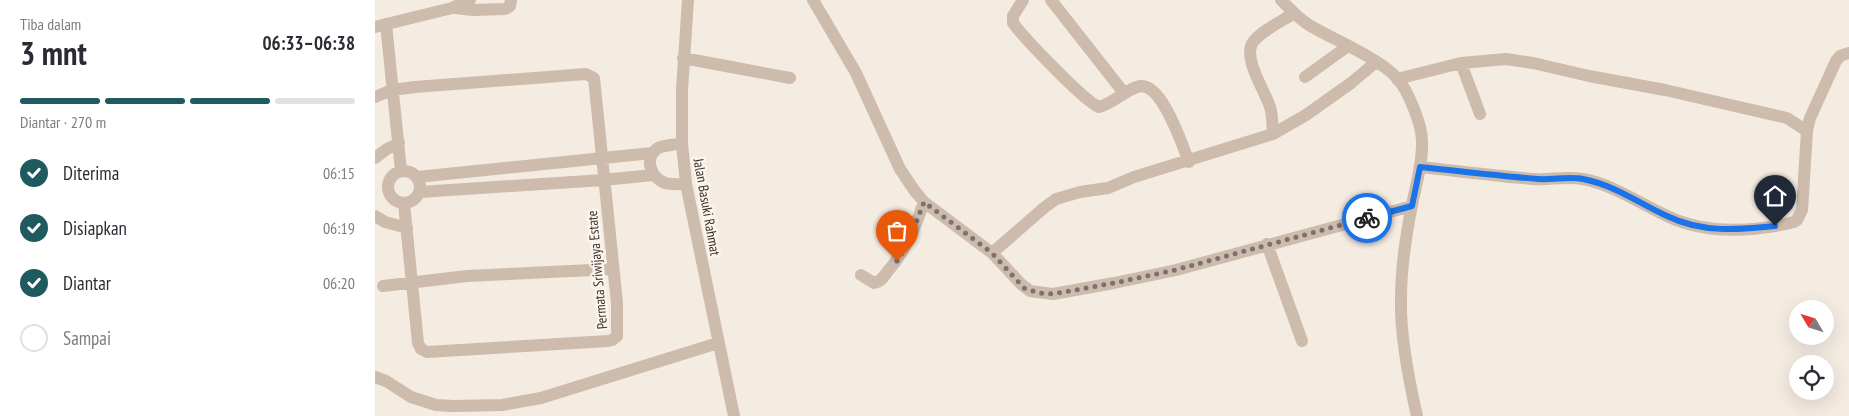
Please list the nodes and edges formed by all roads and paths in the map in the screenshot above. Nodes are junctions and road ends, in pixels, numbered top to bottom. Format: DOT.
graph roads {
  1 [pos="470,0"];
  2 [pos="511,0"];
  3 [pos="688,0"];
  4 [pos="813,0"];
  5 [pos="1023,0"];
  6 [pos="1051,0"];
  7 [pos="1288,4"];
  8 [pos="452,8"];
  9 [pos="381,25"];
  10 [pos="1348,46"];
  11 [pos="1849,53"];
  12 [pos="683,58"];
  13 [pos="1376,62"];
  14 [pos="1461,63"];
  15 [pos="1305,77"];
  16 [pos="790,78"];
  17 [pos="1397,78"];
  18 [pos="392,90"];
  19 [pos="1124,93"];
  20 [pos="375,97"];
  21 [pos="1480,114"];
  22 [pos="1807,131"];
  23 [pos="1273,134"];
  24 [pos="399,143"];
  25 [pos="682,144"];
  26 [pos="652,153"];
  27 [pos="375,158"];
  28 [pos="602,158"];
  29 [pos="1189,162"];
  30 [pos="1420,167"];
  31 [pos="401,172"];
  32 [pos="653,175"];
  33 [pos="417,177"];
  34 [pos="603,180"];
  35 [pos="686,184"];
  36 [pos="420,192"];
  37 [pos="924,202"];
  38 [pos="404,204"];
  39 [pos="1412,206"];
  40 [pos="375,216"];
  41 [pos="407,228"];
  42 [pos="1267,244"];
  43 [pos="992,253"];
  44 [pos="613,269"];
  45 [pos="861,275"];
  46 [pos="412,282"];
  47 [pos="383,286"];
  48 [pos="1302,341"];
  49 [pos="717,343"];
  50 [pos="375,377"];
  51 [pos="734,416"];
  52 [pos="1417,416"];
  1 -- 8 [label="street"];
  2 -- 8 [label="street"];
  3 -- 12 [label="street, Jalan Basuki Rahmat"];
  4 -- 37 [label="street"];
  5 -- 19 [label="street"];
  6 -- 19 [label="street"];
  7 -- 10 [label="street"];
  7 -- 23 [label="street"];
  8 -- 9 [label="street"];
  9 -- 18 [label="street"];
  10 -- 13 [label="street"];
  10 -- 15 [label="street"];
  11 -- 22 [label="street"];
  12 -- 16 [label="street"];
  12 -- 25 [label="street, Jalan Basuki Rahmat"];
  13 -- 17 [label="street"];
  13 -- 23 [label="street"];
  14 -- 17 [label="street"];
  14 -- 21 [label="street"];
  14 -- 22 [label="street"];
  17 -- 30 [label="street"];
  18 -- 20 [label="street, Permata Sriwijaya Estate"];
  18 -- 24 [label="street"];
  18 -- 28 [label="street, Permata Sriwijaya Estate"];
  19 -- 29 [label="street"];
  22 -- 30 [label="street"];
  23 -- 29 [label="street"];
  24 -- 27 [label="street"];
  24 -- 31 [label="street"];
  25 -- 26 [label="street"];
  25 -- 35 [label="street, Jalan Basuki Rahmat"];
  26 -- 28 [label="street"];
  26 -- 32 [label="street"];
  28 -- 33 [label="street"];
  28 -- 34 [label="street, Permata Sriwijaya Estate"];
  29 -- 43 [label="street"];
  30 -- 39 [label="street"];
  31 -- 33 [label="street"];
  31 -- 38 [label="street"];
  32 -- 34 [label="street"];
  32 -- 35 [label="street"];
  33 -- 36 [label="street"];
  34 -- 36 [label="street"];
  34 -- 44 [label="street, Permata Sriwijaya Estate"];
  35 -- 49 [label="street, Jalan Basuki Rahmat"];
  36 -- 38 [label="street"];
  37 -- 43 [label="street"];
  37 -- 45 [label="street"];
  38 -- 41 [label="street, Permata Sriwijaya Estate"];
  39 -- 42 [label="street"];
  39 -- 52 [label="street"];
  40 -- 41 [label="street"];
  41 -- 46 [label="street, Permata Sriwijaya Estate"];
  42 -- 43 [label="street"];
  42 -- 48 [label="street"];
  44 -- 46 [label="street"];
  44 -- 46 [label="street, Permata Sriwijaya Estate"];
  46 -- 47 [label="street"];
  49 -- 50 [label="street"];
  49 -- 51 [label="street, Jalan Basuki Rahmat"];
}
